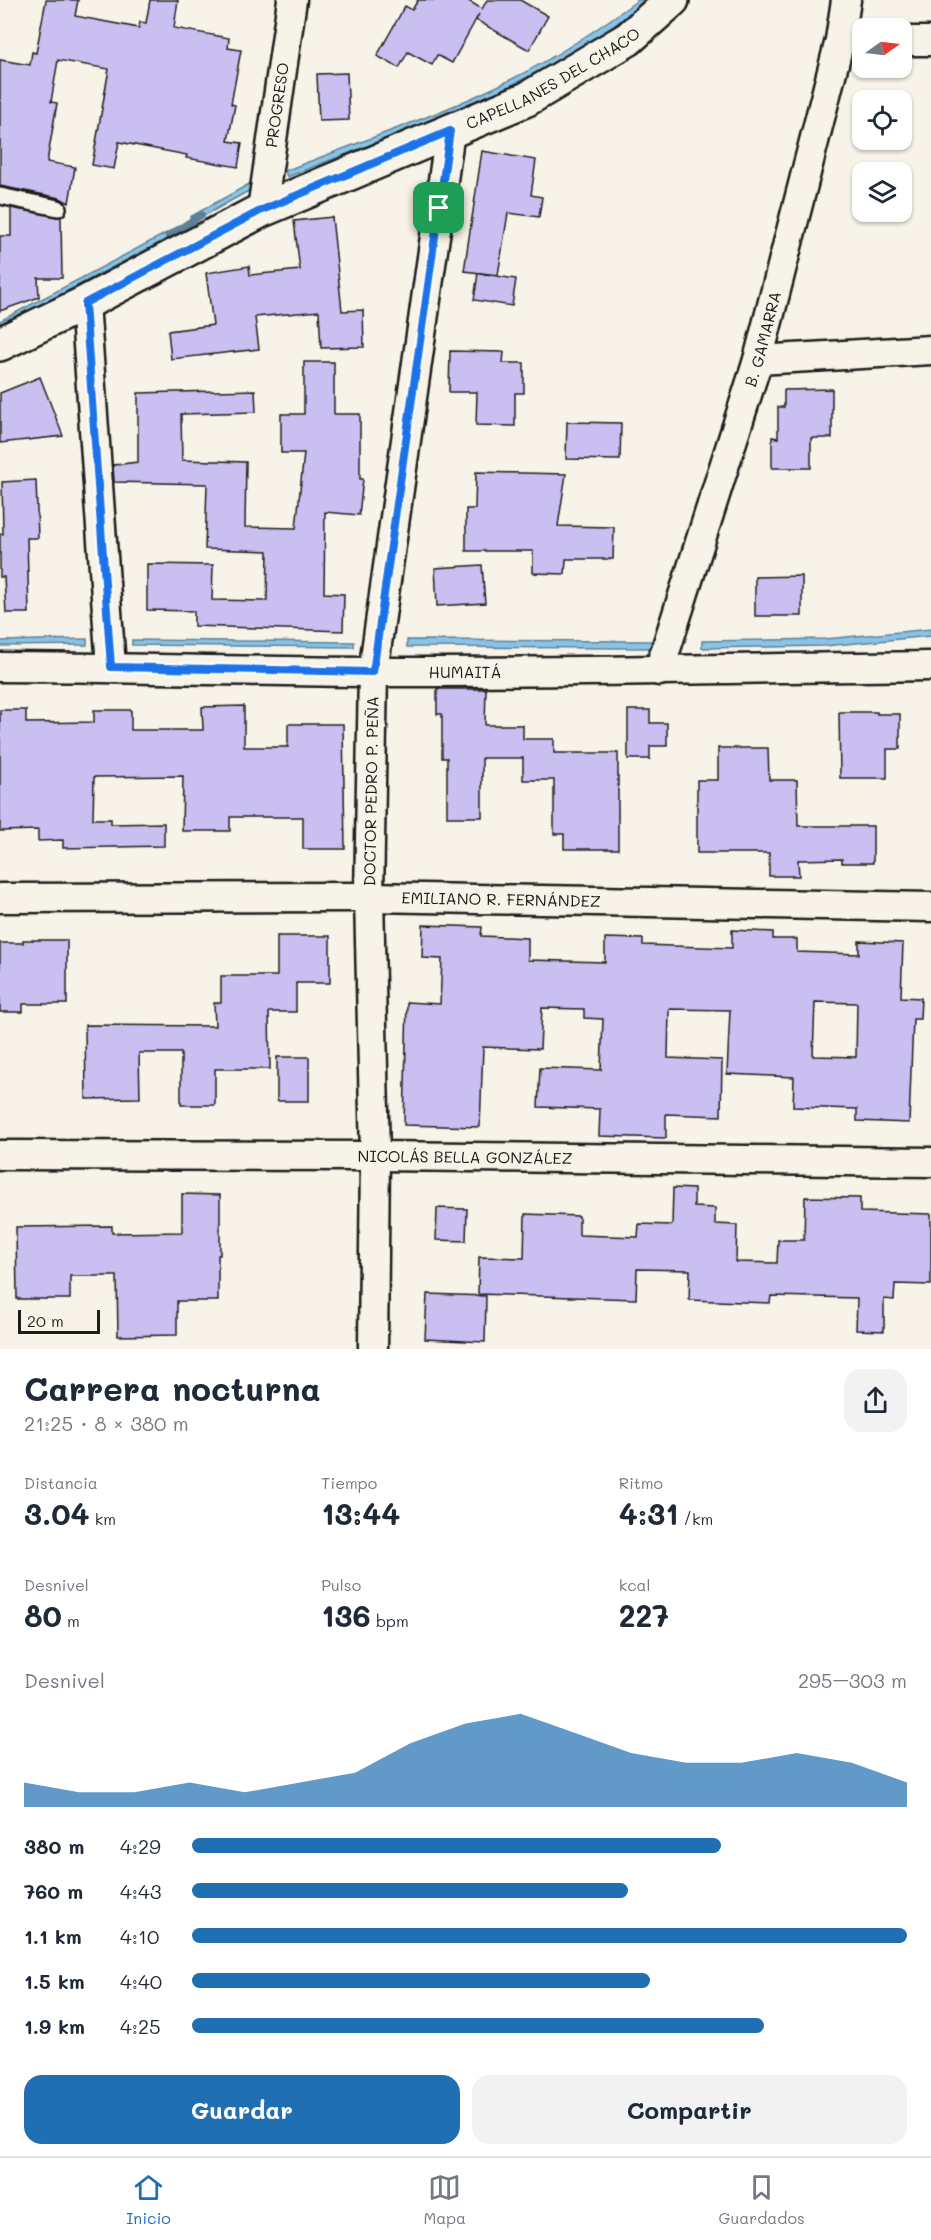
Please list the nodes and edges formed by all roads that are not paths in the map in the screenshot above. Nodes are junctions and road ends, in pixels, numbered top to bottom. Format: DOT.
graph roads {
  1 [pos="292,0"];
  2 [pos="672,0"];
  3 [pos="846,0"];
  4 [pos="851,40"];
  5 [pos="912,41"];
  6 [pos="931,41"];
  7 [pos="450,131"];
  8 [pos="0,196"];
  9 [pos="58,208"];
  10 [pos="262,210"];
  11 [pos="85,303"];
  12 [pos="0,344"];
  13 [pos="931,351"];
  14 [pos="758,360"];
  15 [pos="931,666"];
  16 [pos="111,667"];
  17 [pos="0,668"];
  18 [pos="659,671"];
  19 [pos="373,672"];
  20 [pos="369,897"];
  21 [pos="0,898"];
  22 [pos="931,907"];
  23 [pos="0,1155"];
  24 [pos="375,1156"];
  25 [pos="931,1162"];
  26 [pos="373,1349"];
  1 -- 10 [label="street, PROGRESO"];
  2 -- 7 [label="street, CAPELLANES DEL CHACO"];
  3 -- 4 [label="street, B. GAMARRA"];
  4 -- 14 [label="street, B. GAMARRA"];
  5 -- 6 [label="street"];
  7 -- 10 [label="street, CAPELLANES DEL CHACO"];
  7 -- 19 [label="street, DOCTOR PEDRO P. PEÑA"];
  8 -- 9 [label="lane"];
  10 -- 11 [label="street, CAPELLANES DEL CHACO"];
  11 -- 12 [label="street, CAPELLANES DEL CHACO"];
  11 -- 16 [label="street"];
  13 -- 14 [label="street"];
  14 -- 18 [label="street, B. GAMARRA"];
  15 -- 18 [label="street, HUMAITÁ"];
  16 -- 17 [label="street, HUMAITÁ"];
  16 -- 19 [label="street, HUMAITÁ"];
  18 -- 19 [label="street, HUMAITÁ"];
  19 -- 20 [label="street, DOCTOR PEDRO P. PEÑA"];
  20 -- 21 [label="street, EMILIANO R. FERNÁNDEZ"];
  20 -- 22 [label="street, EMILIANO R. FERNÁNDEZ"];
  20 -- 24 [label="street, DOCTOR PEDRO P. PEÑA"];
  23 -- 24 [label="street, NICOLÁS BELLA GONZÁLEZ"];
  24 -- 25 [label="street, NICOLÁS BELLA GONZÁLEZ"];
  24 -- 26 [label="street, DOCTOR PEDRO P. PEÑA"];
}
